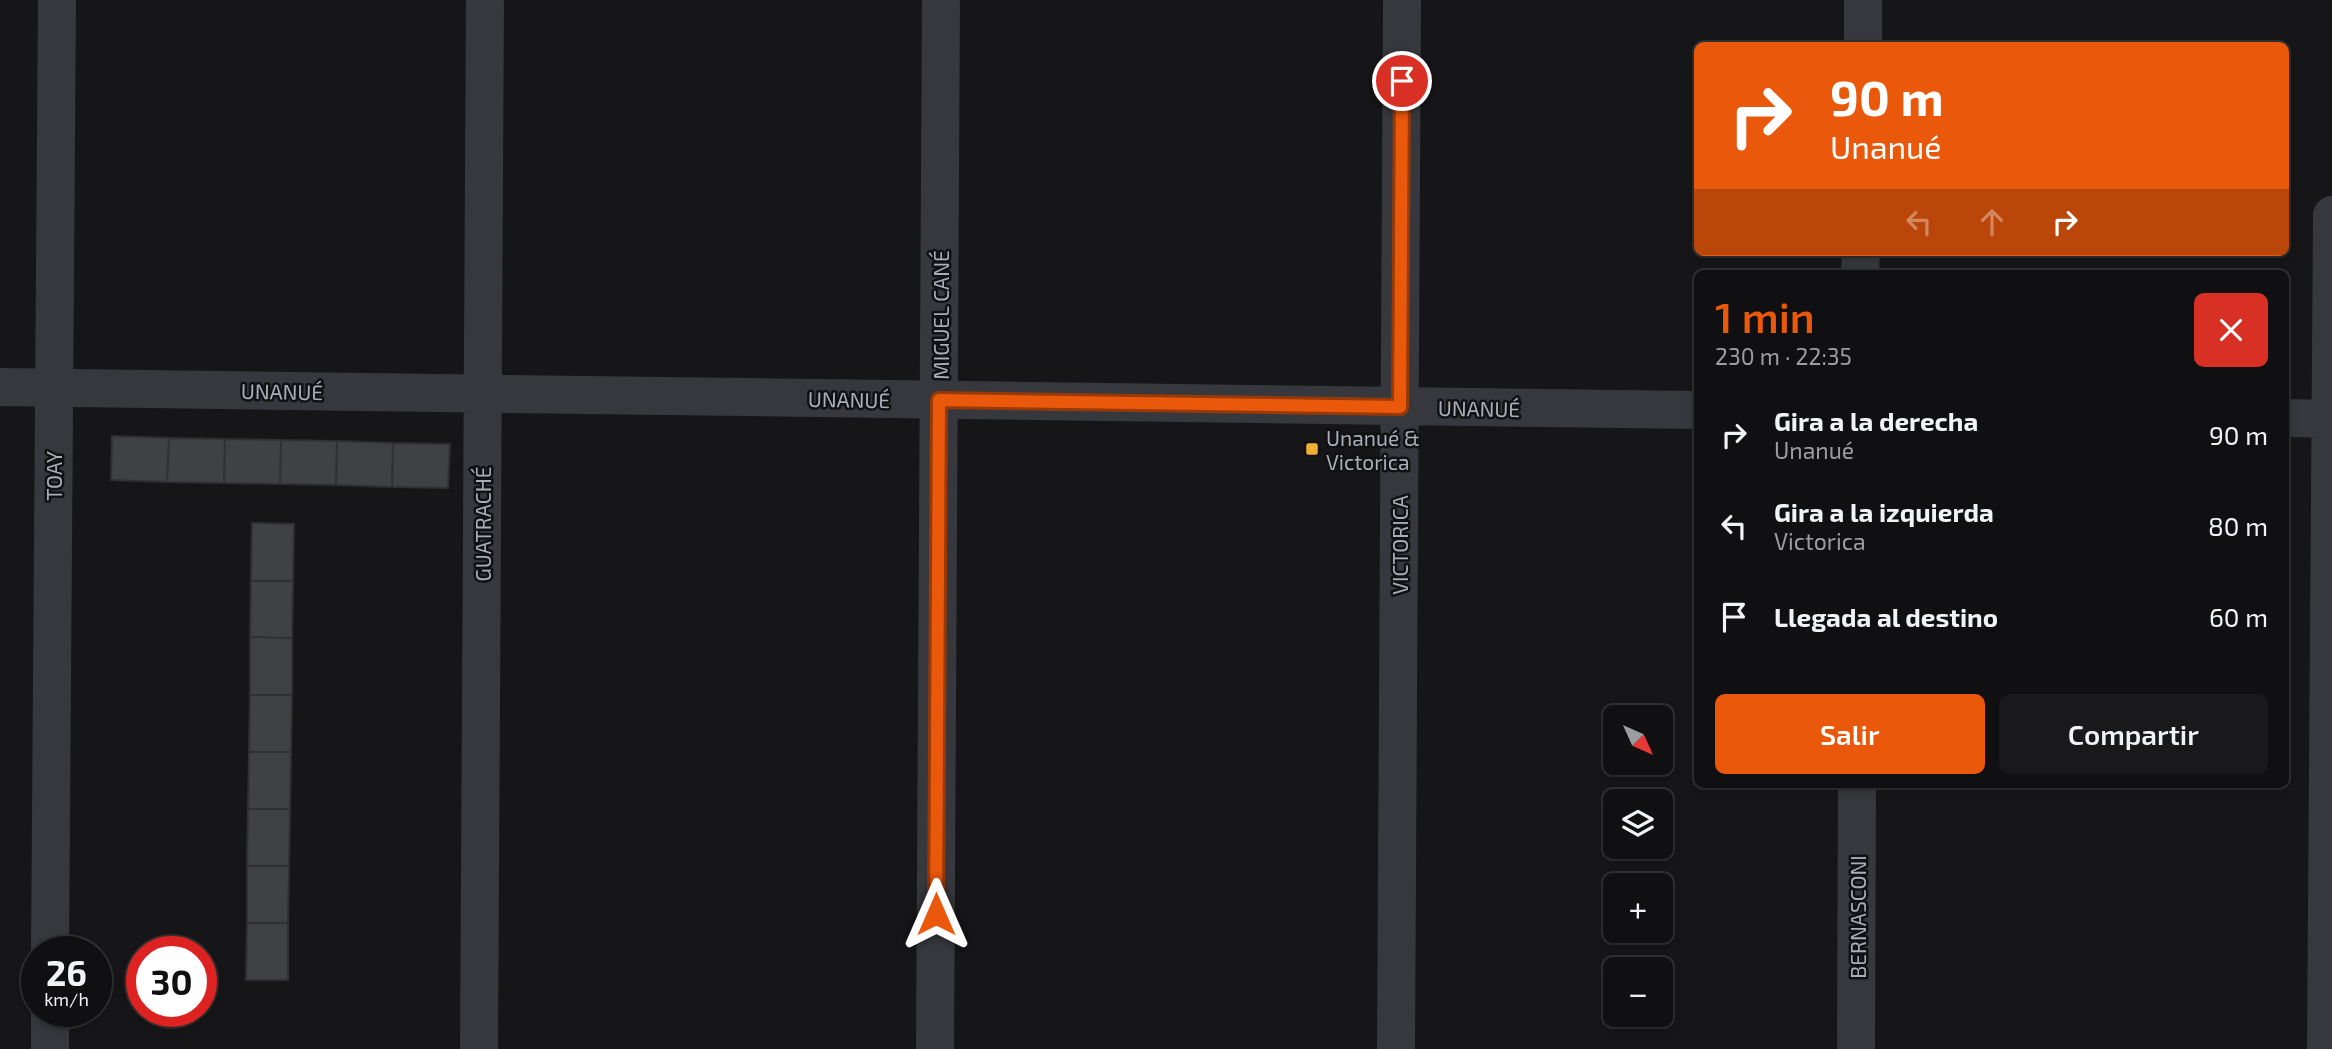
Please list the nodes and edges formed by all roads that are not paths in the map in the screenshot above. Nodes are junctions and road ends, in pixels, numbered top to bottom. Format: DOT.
graph roads {
  1 [pos="57,0"];
  2 [pos="485,0"];
  3 [pos="941,0"];
  4 [pos="1402,0"];
  5 [pos="1863,0"];
  6 [pos="1863,42"];
  7 [pos="2332,215"];
  8 [pos="0,387"];
  9 [pos="54,388"];
  10 [pos="483,394"];
  11 [pos="939,400"];
  12 [pos="1400,407"];
  13 [pos="1694,410"];
  14 [pos="2289,418"];
  15 [pos="2331,419"];
  16 [pos="2330,567"];
  17 [pos="1857,788"];
  18 [pos="2330,860"];
  19 [pos="50,936"];
  20 [pos="50,1027"];
  21 [pos="2328,1042"];
  22 [pos="50,1049"];
  23 [pos="479,1049"];
  24 [pos="935,1049"];
  25 [pos="1396,1049"];
  26 [pos="1856,1049"];
  1 -- 9 [label="street, TOAY"];
  2 -- 10 [label="street, GUATRACHÉ"];
  3 -- 11 [label="street, MIGUEL CANÉ"];
  4 -- 12 [label="street, VICTORICA"];
  5 -- 6 [label="street"];
  7 -- 15 [label="street"];
  8 -- 9 [label="street, UNANUÉ"];
  9 -- 10 [label="street, UNANUÉ"];
  9 -- 19 [label="street, TOAY"];
  10 -- 11 [label="street, UNANUÉ"];
  10 -- 23 [label="street, GUATRACHÉ"];
  11 -- 12 [label="street, UNANUÉ"];
  11 -- 24 [label="street, MIGUEL CANÉ"];
  12 -- 13 [label="street, UNANUÉ"];
  12 -- 25 [label="street, VICTORICA"];
  14 -- 15 [label="street"];
  15 -- 16 [label="street"];
  16 -- 18 [label="street"];
  17 -- 26 [label="street, BERNASCONI"];
  18 -- 21 [label="street"];
  20 -- 22 [label="street"];
}
